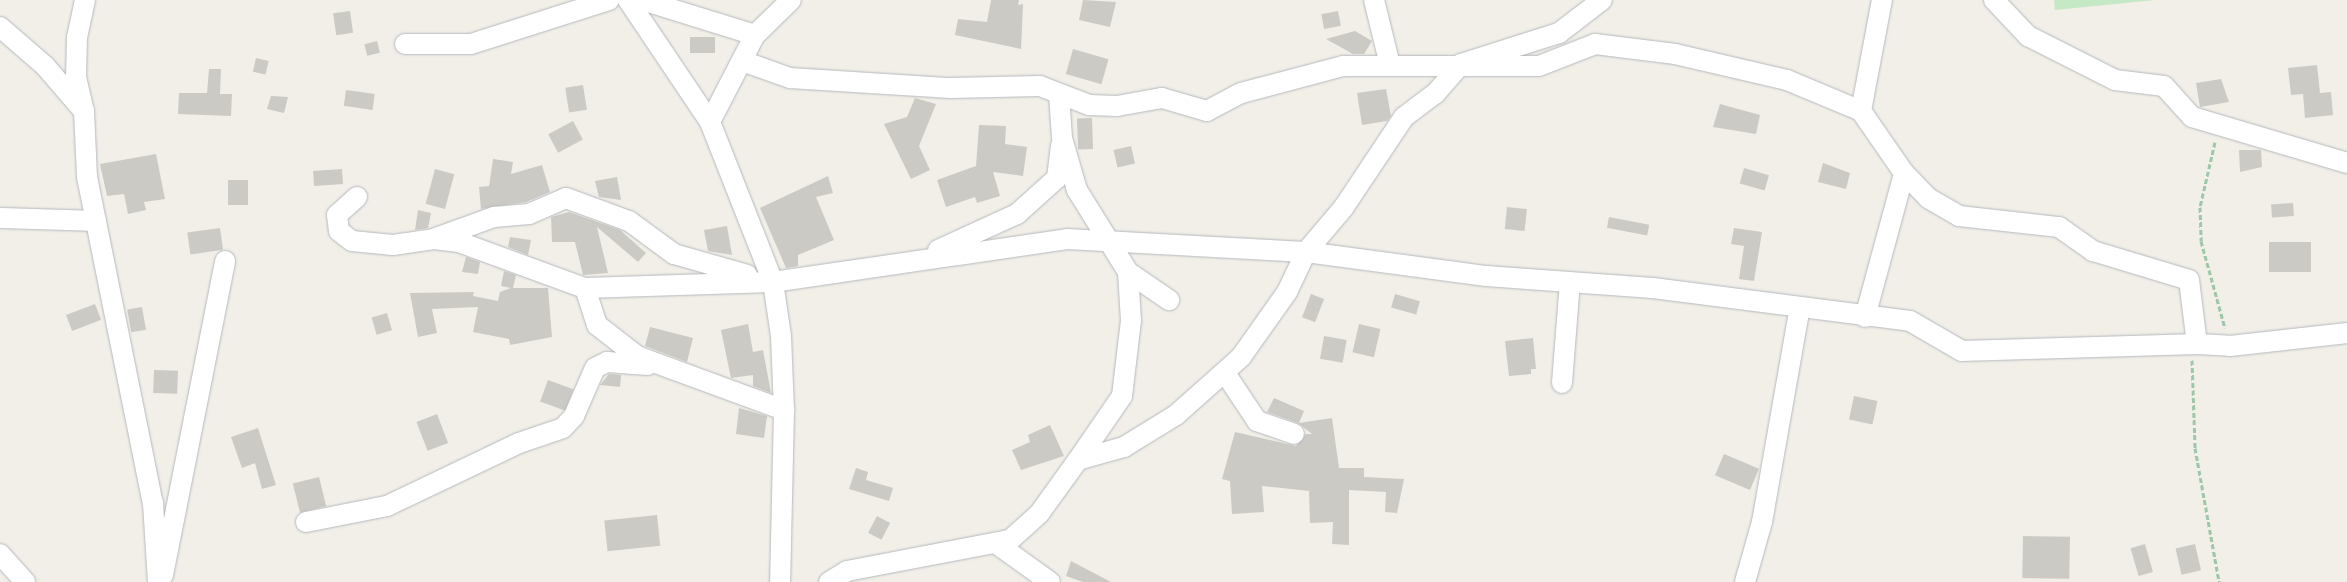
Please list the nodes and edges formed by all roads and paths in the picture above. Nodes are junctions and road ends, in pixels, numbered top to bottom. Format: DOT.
graph roads {
  1 [pos="85,0"];
  2 [pos="608,0"];
  3 [pos="628,0"];
  4 [pos="642,0"];
  5 [pos="791,0"];
  6 [pos="1374,0"];
  7 [pos="1602,0"];
  8 [pos="1882,0"];
  9 [pos="1994,0"];
  10 [pos="0,27"];
  11 [pos="755,35"];
  12 [pos="404,44"];
  13 [pos="745,62"];
  14 [pos="1460,64"];
  15 [pos="1390,65"];
  16 [pos="1059,94"];
  17 [pos="84,111"];
  18 [pos="1861,111"];
  19 [pos="710,122"];
  20 [pos="2222,129"];
  21 [pos="1062,138"];
  22 [pos="2347,163"];
  23 [pos="1904,173"];
  24 [pos="357,197"];
  25 [pos="0,218"];
  26 [pos="96,221"];
  27 [pos="434,239"];
  28 [pos="1106,241"];
  29 [pos="1306,252"];
  30 [pos="225,261"];
  31 [pos="910,262"];
  32 [pos="1128,272"];
  33 [pos="773,282"];
  34 [pos="1570,282"];
  35 [pos="584,288"];
  36 [pos="1168,300"];
  37 [pos="1800,308"];
  38 [pos="1865,317"];
  39 [pos="2347,333"];
  40 [pos="2197,344"];
  41 [pos="2230,346"];
  42 [pos="660,366"];
  43 [pos="1226,373"];
  44 [pos="1562,383"];
  45 [pos="784,410"];
  46 [pos="1294,434"];
  47 [pos="1078,460"];
  48 [pos="184,481"];
  49 [pos="153,503"];
  50 [pos="306,522"];
  51 [pos="997,544"];
  52 [pos="0,554"];
  53 [pos="26,582"];
  54 [pos="159,582"];
  55 [pos="780,582"];
  56 [pos="829,582"];
  57 [pos="1050,582"];
  58 [pos="1745,582"];
  59 [pos="2219,582"];
  1 -- 17 [label="street"];
  2 -- 12 [label="street"];
  3 -- 19 [label="street"];
  4 -- 11 [label="street"];
  5 -- 11 [label="street"];
  6 -- 15 [label="street"];
  7 -- 14 [label="street"];
  8 -- 18 [label="street"];
  9 -- 20 [label="street"];
  10 -- 17 [label="street"];
  11 -- 13 [label="street"];
  13 -- 16 [label="street"];
  13 -- 19 [label="street"];
  14 -- 15 [label="street"];
  14 -- 18 [label="street"];
  14 -- 29 [label="street"];
  15 -- 16 [label="street"];
  16 -- 21 [label="street"];
  17 -- 26 [label="street"];
  18 -- 23 [label="street"];
  19 -- 33 [label="street"];
  20 -- 22 [label="street"];
  20 -- 41 [label="path"];
  21 -- 28 [label="street"];
  21 -- 31 [label="street"];
  23 -- 38 [label="street"];
  23 -- 40 [label="street"];
  24 -- 27 [label="street"];
  25 -- 26 [label="street"];
  26 -- 49 [label="street"];
  27 -- 33 [label="street"];
  27 -- 35 [label="street"];
  28 -- 29 [label="street"];
  28 -- 31 [label="street"];
  28 -- 32 [label="street"];
  29 -- 34 [label="street"];
  29 -- 43 [label="street"];
  30 -- 48 [label="street"];
  31 -- 33 [label="street"];
  32 -- 36 [label="street"];
  32 -- 47 [label="street"];
  33 -- 35 [label="street"];
  33 -- 45 [label="street"];
  34 -- 37 [label="street"];
  34 -- 44 [label="street"];
  35 -- 42 [label="street"];
  37 -- 38 [label="street"];
  37 -- 58 [label="street"];
  38 -- 40 [label="street"];
  39 -- 41 [label="street"];
  40 -- 41 [label="street"];
  40 -- 59 [label="path"];
  42 -- 45 [label="street"];
  42 -- 50 [label="street"];
  43 -- 46 [label="street"];
  43 -- 47 [label="street"];
  45 -- 55 [label="street"];
  47 -- 51 [label="street"];
  48 -- 49 [label="street"];
  48 -- 54 [label="street"];
  49 -- 54 [label="street"];
  51 -- 56 [label="street"];
  51 -- 57 [label="street"];
  52 -- 53 [label="street"];
}
